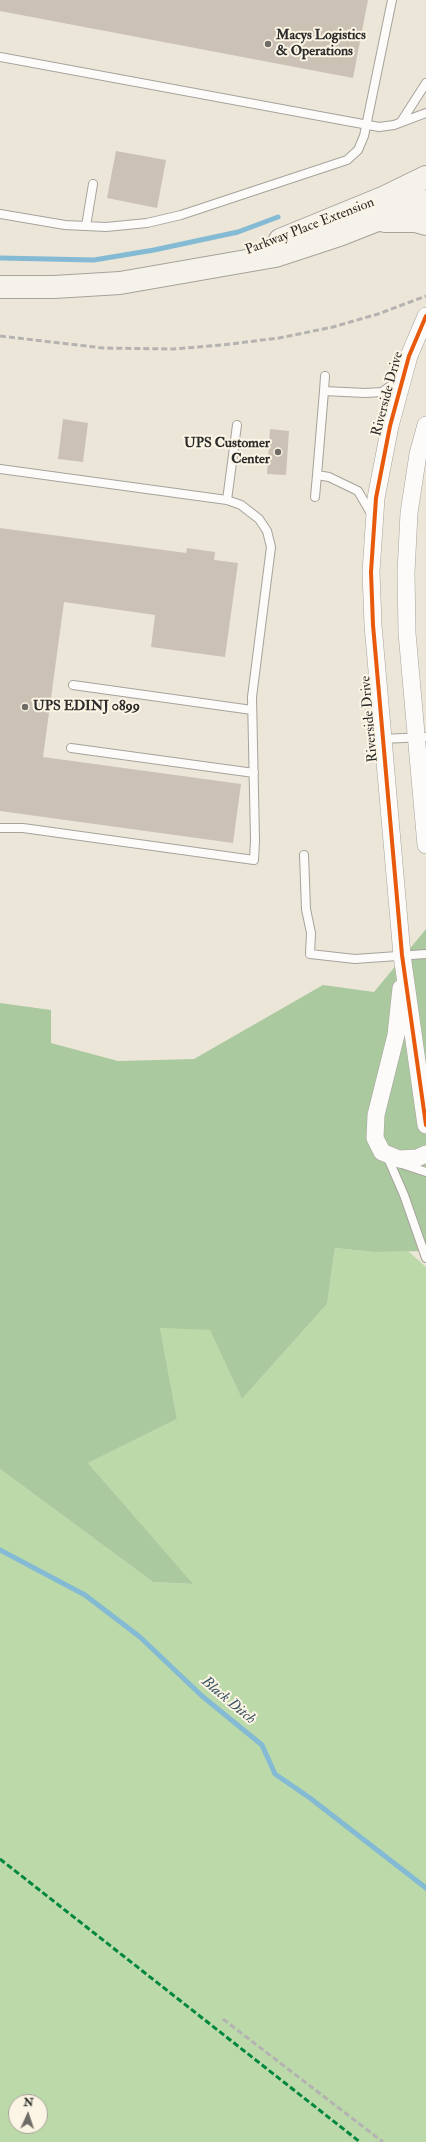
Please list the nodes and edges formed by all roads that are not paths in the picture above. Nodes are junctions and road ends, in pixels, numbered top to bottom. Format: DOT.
graph roads {
  1 [pos="392,0"];
  2 [pos="0,57"];
  3 [pos="426,83"];
  4 [pos="426,113"];
  5 [pos="401,122"];
  6 [pos="367,125"];
  7 [pos="426,177"];
  8 [pos="93,184"];
  9 [pos="426,201"];
  10 [pos="0,214"];
  11 [pos="374,222"];
  12 [pos="426,224"];
  13 [pos="86,226"];
  14 [pos="192,270"];
  15 [pos="0,287"];
  16 [pos="426,316"];
  17 [pos="325,376"];
  18 [pos="403,376"];
  19 [pos="324,391"];
  20 [pos="237,425"];
  21 [pos="426,425"];
  22 [pos="0,469"];
  23 [pos="317,475"];
  24 [pos="315,497"];
  25 [pos="227,500"];
  26 [pos="374,518"];
  27 [pos="73,686"];
  28 [pos="252,710"];
  29 [pos="421,737"];
  30 [pos="382,739"];
  31 [pos="71,748"];
  32 [pos="254,773"];
  33 [pos="0,828"];
  34 [pos="426,845"];
  35 [pos="304,855"];
  36 [pos="426,954"];
  37 [pos="402,956"];
  38 [pos="426,1125"];
  39 [pos="426,1154"];
  40 [pos="387,1155"];
  41 [pos="426,1172"];
  42 [pos="426,1258"];
  1 -- 6 [label="lane"];
  2 -- 6 [label="lane"];
  3 -- 5 [label="lane"];
  4 -- 5 [label="lane"];
  5 -- 6 [label="lane"];
  6 -- 13 [label="lane"];
  7 -- 14 [label="main road, Parkway Place Extension"];
  8 -- 13 [label="lane"];
  9 -- 11 [label="main road, Parkway Place Extension"];
  10 -- 13 [label="lane"];
  11 -- 12 [label="main road"];
  11 -- 14 [label="main road, Parkway Place Extension"];
  14 -- 15 [label="main road, Parkway Place Extension"];
  16 -- 18 [label="street, Riverside Drive"];
  17 -- 19 [label="lane"];
  18 -- 19 [label="lane"];
  18 -- 26 [label="street, Riverside Drive"];
  19 -- 23 [label="lane"];
  20 -- 25 [label="lane"];
  21 -- 29 [label="street"];
  22 -- 25 [label="lane"];
  23 -- 24 [label="lane"];
  23 -- 26 [label="lane"];
  25 -- 28 [label="lane"];
  26 -- 30 [label="street, Riverside Drive"];
  27 -- 28 [label="lane"];
  28 -- 32 [label="lane"];
  29 -- 30 [label="lane"];
  29 -- 34 [label="street"];
  30 -- 37 [label="street, Riverside Drive"];
  31 -- 32 [label="lane"];
  32 -- 33 [label="lane"];
  35 -- 37 [label="lane"];
  36 -- 37 [label="lane"];
  37 -- 38 [label="street, Riverside Drive"];
  37 -- 40 [label="street"];
  39 -- 40 [label="street"];
  40 -- 41 [label="lane"];
  40 -- 42 [label="lane"];
}
